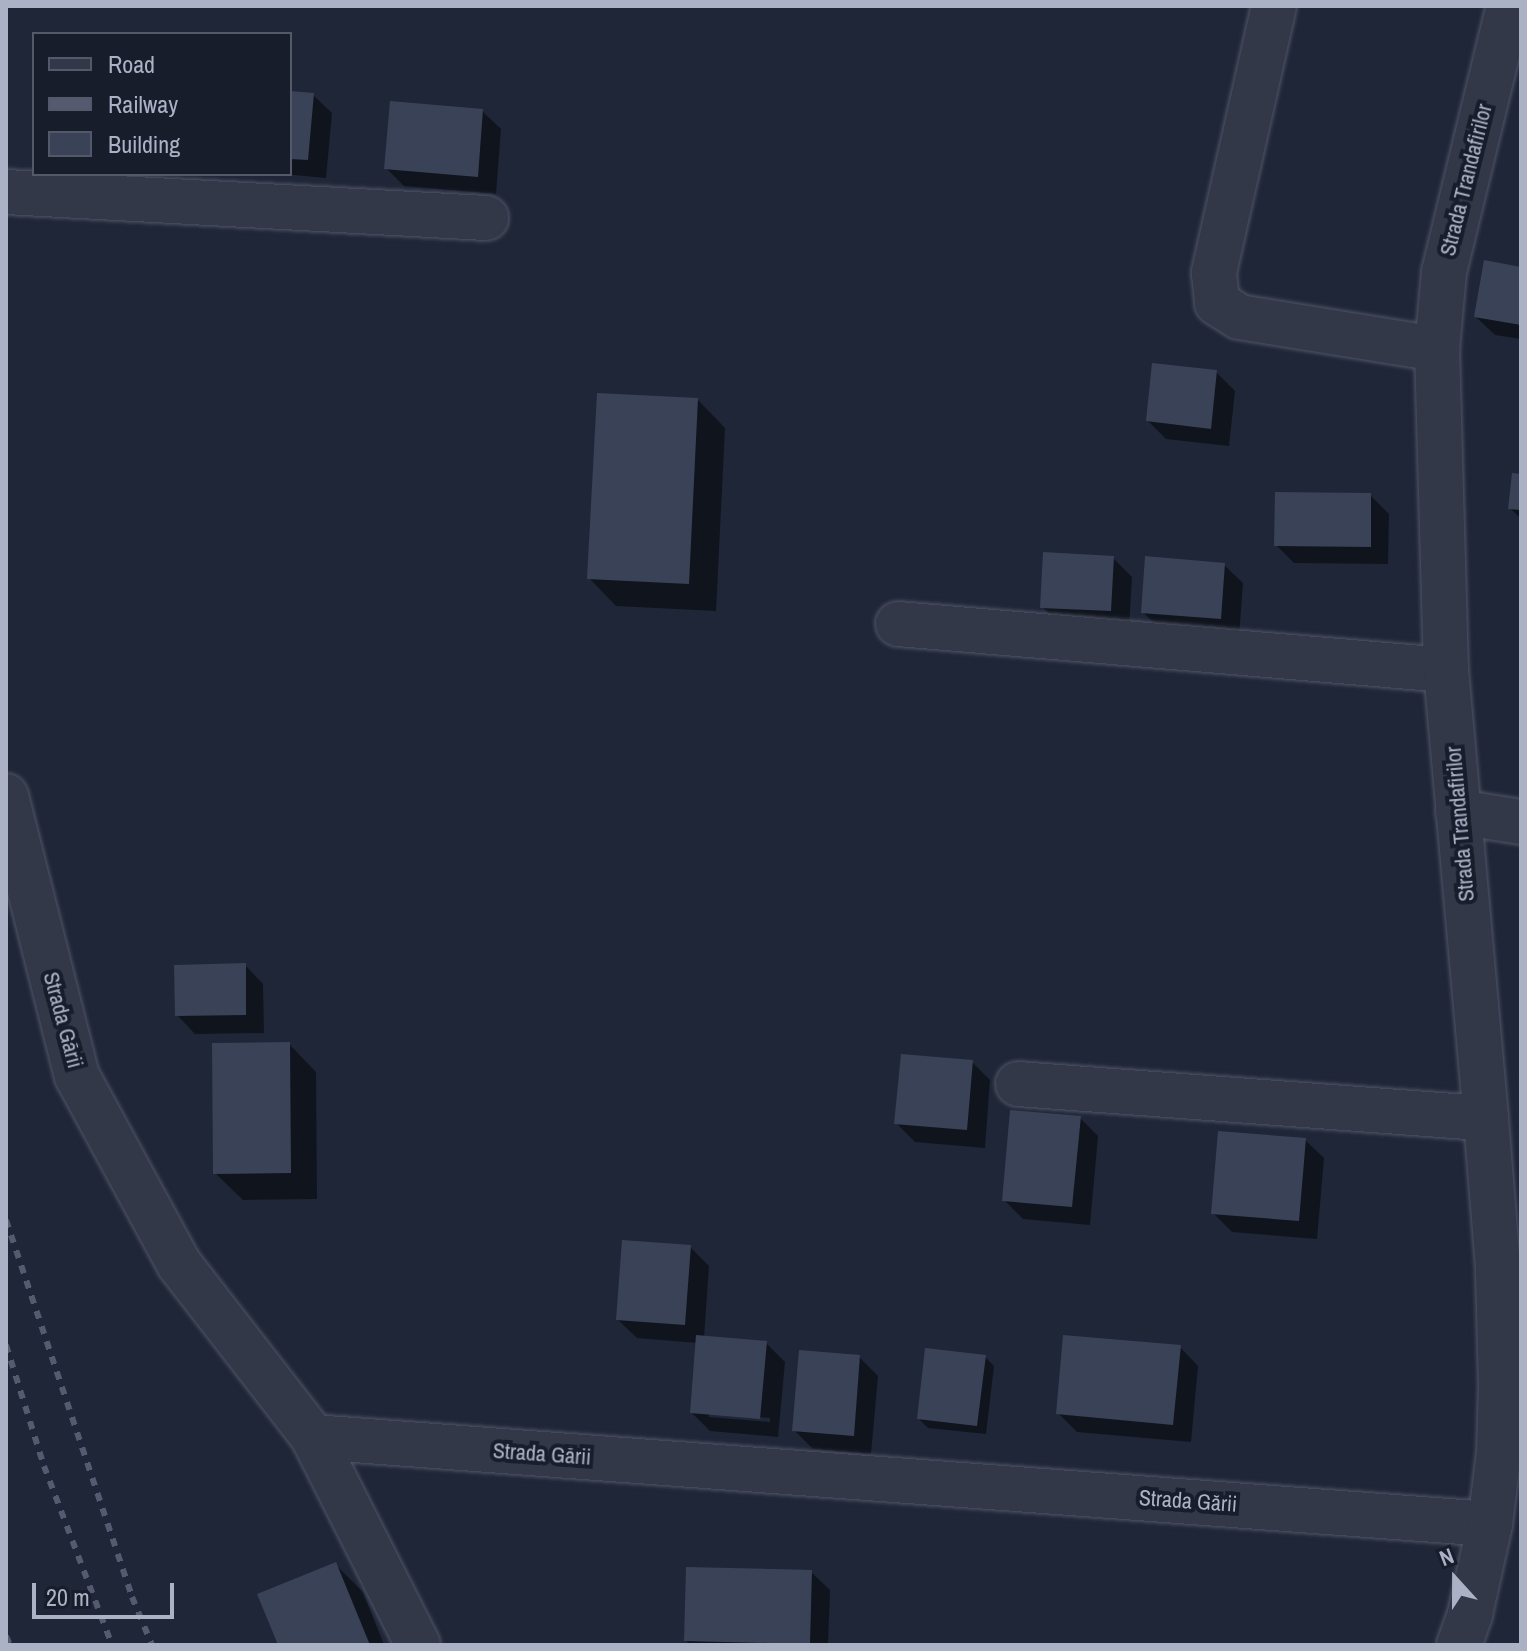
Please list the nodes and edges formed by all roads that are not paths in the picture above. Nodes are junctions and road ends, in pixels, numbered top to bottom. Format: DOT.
graph roads {
  1 [pos="1274,6"];
  2 [pos="1509,6"];
  3 [pos="6,192"];
  4 [pos="486,218"];
  5 [pos="1437,349"];
  6 [pos="898,624"];
  7 [pos="1446,670"];
  8 [pos="6,796"];
  9 [pos="1458,812"];
  10 [pos="1521,822"];
  11 [pos="1018,1084"];
  12 [pos="1486,1118"];
  13 [pos="313,1437"];
  14 [pos="1490,1524"];
  15 [pos="418,1645"];
  16 [pos="1459,1645"];
  1 -- 5 [label="street"];
  2 -- 5 [label="street, Strada Trandafirilor"];
  3 -- 4 [label="street"];
  5 -- 7 [label="street, Strada Trandafirilor"];
  6 -- 7 [label="street"];
  7 -- 9 [label="street, Strada Trandafirilor"];
  8 -- 13 [label="street, Strada Gării"];
  9 -- 10 [label="street"];
  9 -- 12 [label="street, Strada Trandafirilor"];
  11 -- 12 [label="street"];
  12 -- 14 [label="street, Strada Trandafirilor"];
  13 -- 14 [label="street, Strada Gării"];
  13 -- 15 [label="street"];
  14 -- 16 [label="street, Strada Trandafirilor"];
}
